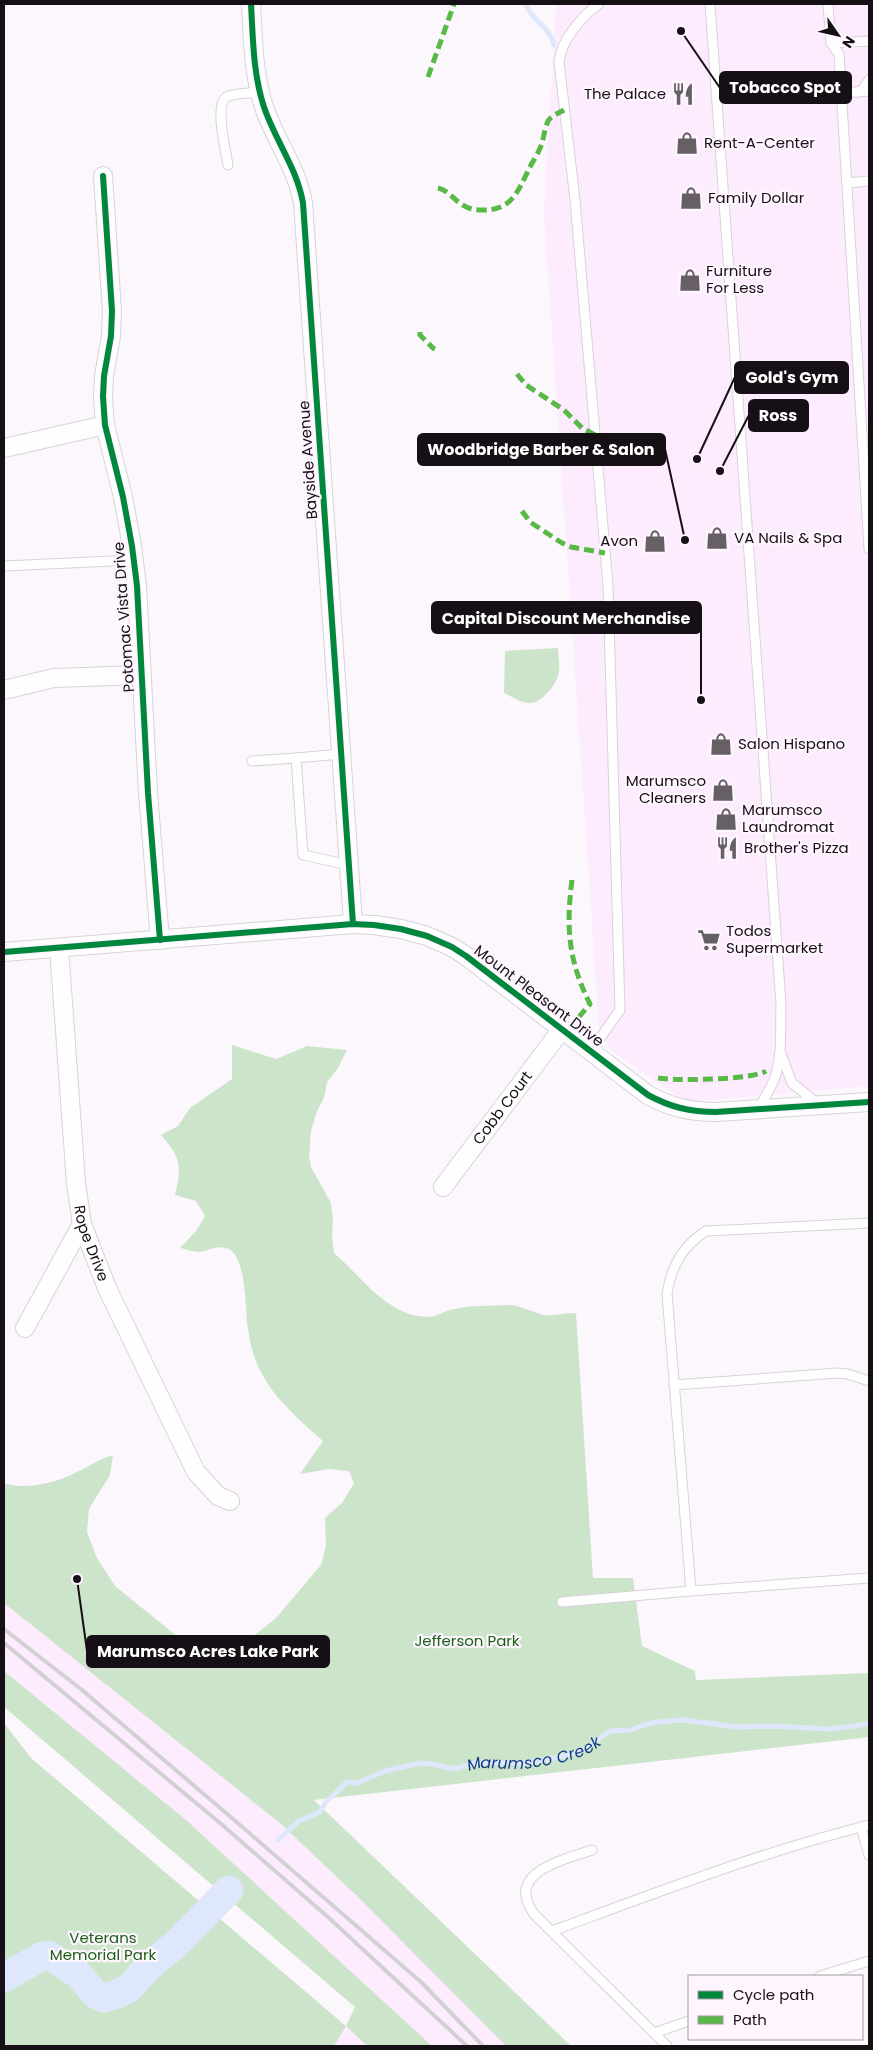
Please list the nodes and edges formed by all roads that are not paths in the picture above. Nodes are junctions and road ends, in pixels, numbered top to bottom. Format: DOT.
graph roads {
  1 [pos="251,4"];
  2 [pos="599,4"];
  3 [pos="710,4"];
  4 [pos="828,4"];
  5 [pos="869,41"];
  6 [pos="831,43"];
  7 [pos="869,80"];
  8 [pos="869,91"];
  9 [pos="260,92"];
  10 [pos="857,92"];
  11 [pos="842,93"];
  12 [pos="228,165"];
  13 [pos="103,176"];
  14 [pos="869,181"];
  15 [pos="847,183"];
  16 [pos="105,426"];
  17 [pos="4,448"];
  18 [pos="869,549"];
  19 [pos="134,560"];
  20 [pos="4,566"];
  21 [pos="141,675"];
  22 [pos="4,690"];
  23 [pos="341,754"];
  24 [pos="296,758"];
  25 [pos="252,761"];
  26 [pos="349,865"];
  27 [pos="353,924"];
  28 [pos="160,940"];
  29 [pos="59,948"];
  30 [pos="4,952"];
  31 [pos="562,1030"];
  32 [pos="591,1051"];
  33 [pos="780,1052"];
  34 [pos="868,1098"];
  35 [pos="819,1104"];
  36 [pos="759,1108"];
  37 [pos="443,1187"];
  38 [pos="869,1223"];
  39 [pos="82,1224"];
  40 [pos="24,1328"];
  41 [pos="869,1381"];
  42 [pos="674,1385"];
  43 [pos="230,1501"];
  44 [pos="869,1578"];
  45 [pos="691,1591"];
  46 [pos="562,1602"];
  47 [pos="865,1826"];
  48 [pos="592,1850"];
  49 [pos="869,1855"];
  50 [pos="552,1931"];
  51 [pos="869,1961"];
  52 [pos="823,1975"];
  53 [pos="688,2021"];
  54 [pos="654,2033"];
  55 [pos="667,2046"];
  1 -- 9 [label="street, Bayside Avenue"];
  2 -- 32 [label="lane"];
  3 -- 33 [label="lane"];
  4 -- 6 [label="lane"];
  5 -- 6 [label="lane"];
  6 -- 11 [label="lane"];
  7 -- 10 [label="lane"];
  8 -- 10 [label="lane"];
  9 -- 12 [label="lane"];
  9 -- 23 [label="street, Bayside Avenue"];
  10 -- 11 [label="lane"];
  11 -- 15 [label="lane"];
  13 -- 16 [label="street, Potomac Vista Drive"];
  14 -- 15 [label="lane"];
  15 -- 18 [label="lane"];
  16 -- 17 [label="street"];
  16 -- 19 [label="street, Potomac Vista Drive"];
  19 -- 20 [label="lane"];
  19 -- 21 [label="street, Potomac Vista Drive"];
  21 -- 22 [label="street"];
  21 -- 28 [label="street, Potomac Vista Drive"];
  23 -- 24 [label="lane"];
  23 -- 26 [label="street, Bayside Avenue"];
  24 -- 25 [label="lane"];
  24 -- 26 [label="lane"];
  26 -- 27 [label="street, Bayside Avenue"];
  27 -- 28 [label="street, Mount Pleasant Drive"];
  27 -- 31 [label="street, Mount Pleasant Drive"];
  28 -- 29 [label="street, Mount Pleasant Drive"];
  29 -- 30 [label="street, Mount Pleasant Drive"];
  29 -- 39 [label="street, Rope Drive"];
  31 -- 32 [label="street, Mount Pleasant Drive"];
  31 -- 37 [label="street, Cobb Court"];
  32 -- 36 [label="street, Mount Pleasant Drive"];
  33 -- 35 [label="lane"];
  33 -- 36 [label="lane"];
  34 -- 35 [label="street, Mount Pleasant Drive"];
  35 -- 36 [label="street, Mount Pleasant Drive"];
  38 -- 42 [label="lane"];
  39 -- 40 [label="street"];
  39 -- 43 [label="street, Rope Drive"];
  41 -- 42 [label="lane"];
  42 -- 45 [label="lane"];
  44 -- 45 [label="lane"];
  45 -- 46 [label="lane"];
  47 -- 49 [label="lane"];
  47 -- 50 [label="lane"];
  48 -- 50 [label="lane"];
  50 -- 54 [label="lane"];
  51 -- 52 [label="lane"];
  53 -- 54 [label="lane"];
  54 -- 55 [label="lane"];
}
